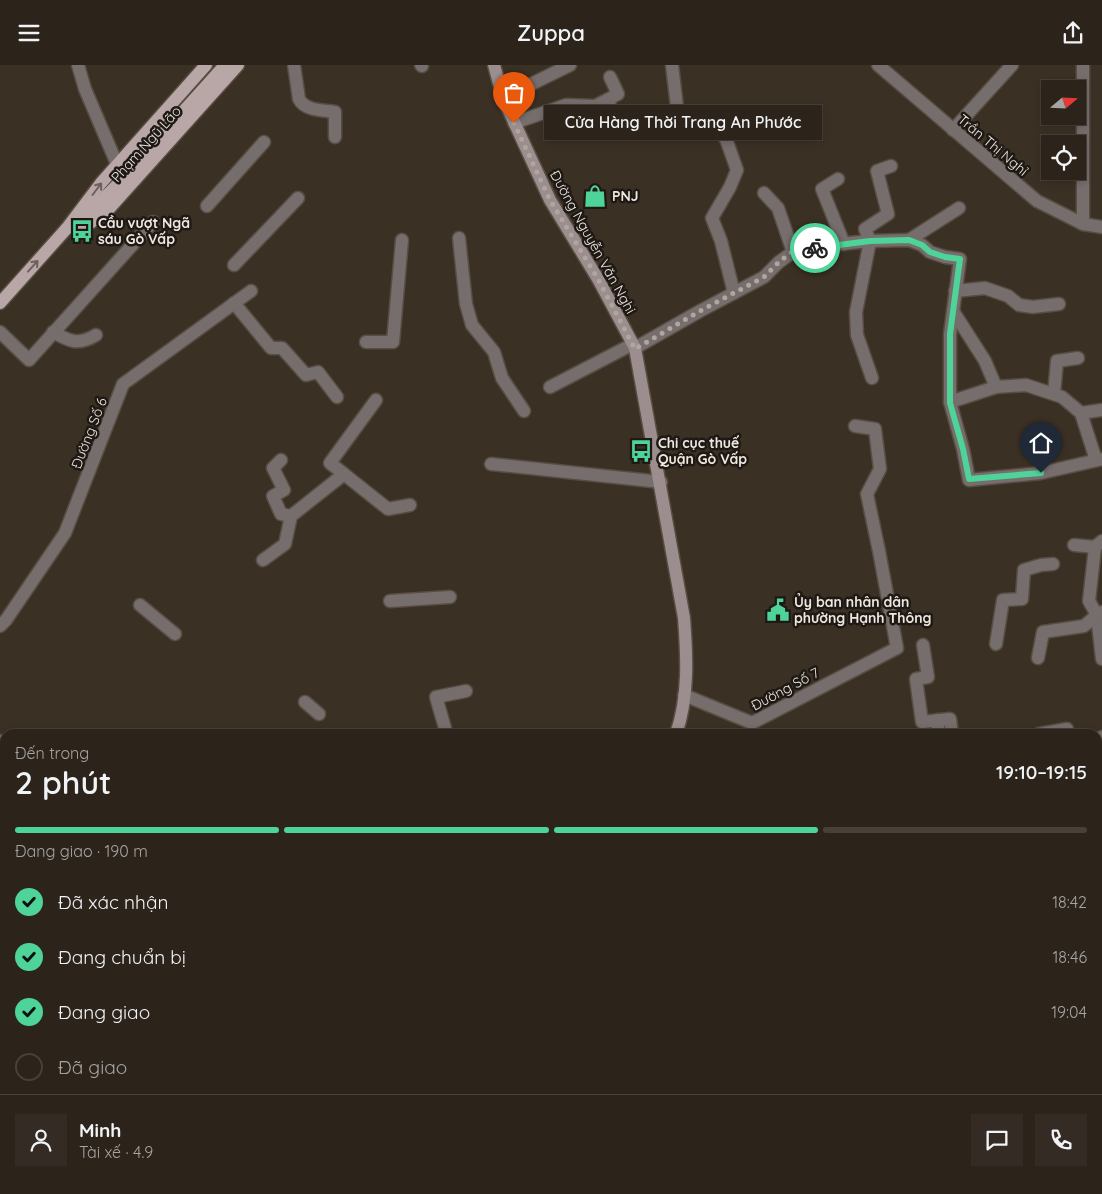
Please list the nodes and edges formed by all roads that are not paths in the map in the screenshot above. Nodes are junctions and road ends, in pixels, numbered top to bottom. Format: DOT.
graph roads {
  1 [pos="78,65"];
  2 [pos="206,65"];
  3 [pos="225,65"];
  4 [pos="238,65"];
  5 [pos="294,65"];
  6 [pos="494,65"];
  7 [pos="570,65"];
  8 [pos="672,65"];
  9 [pos="878,65"];
  10 [pos="1012,65"];
  11 [pos="1083,65"];
  12 [pos="610,77"];
  13 [pos="503,98"];
  14 [pos="607,100"];
  15 [pos="514,123"];
  16 [pos="953,131"];
  17 [pos="624,132"];
  18 [pos="335,137"];
  19 [pos="264,142"];
  20 [pos="118,165"];
  21 [pos="891,166"];
  22 [pos="838,179"];
  23 [pos="764,193"];
  24 [pos="298,197"];
  25 [pos="207,206"];
  26 [pos="959,208"];
  27 [pos="153,222"];
  28 [pos="1083,224"];
  29 [pos="1102,227"];
  30 [pos="67,228"];
  31 [pos="459,238"];
  32 [pos="909,240"];
  33 [pos="402,241"];
  34 [pos="870,241"];
  35 [pos="844,244"];
  36 [pos="793,251"];
  37 [pos="234,265"];
  38 [pos="251,291"];
  39 [pos="955,291"];
  40 [pos="734,293"];
  41 [pos="0,303"];
  42 [pos="234,303"];
  43 [pos="1060,304"];
  44 [pos="953,311"];
  45 [pos="0,332"];
  46 [pos="53,332"];
  47 [pos="96,335"];
  48 [pos="366,342"];
  49 [pos="634,346"];
  50 [pos="1078,358"];
  51 [pos="872,378"];
  52 [pos="550,387"];
  53 [pos="996,387"];
  54 [pos="1054,394"];
  55 [pos="337,397"];
  56 [pos="376,399"];
  57 [pos="950,403"];
  58 [pos="1102,410"];
  59 [pos="524,411"];
  60 [pos="1081,413"];
  61 [pos="856,426"];
  62 [pos="1099,460"];
  63 [pos="281,461"];
  64 [pos="491,464"];
  65 [pos="344,474"];
  66 [pos="660,482"];
  67 [pos="410,505"];
  68 [pos="291,516"];
  69 [pos="1099,544"];
  70 [pos="1074,545"];
  71 [pos="263,560"];
  72 [pos="1053,564"];
  73 [pos="450,597"];
  74 [pos="390,601"];
  75 [pos="140,605"];
  76 [pos="1099,614"];
  77 [pos="0,626"];
  78 [pos="175,634"];
  79 [pos="996,644"];
  80 [pos="923,645"];
  81 [pos="1038,658"];
  82 [pos="1102,659"];
  83 [pos="466,691"];
  84 [pos="684,695"];
  85 [pos="305,702"];
  86 [pos="319,714"];
  87 [pos="938,720"];
  88 [pos="445,729"];
  89 [pos="677,729"];
  90 [pos="751,729"];
  91 [pos="938,729"];
  92 [pos="951,729"];
  1 -- 20 [label="street"];
  2 -- 20 [label="main road, Phạm Ngũ Lão"];
  3 -- 30 [label="main road, Phạm Ngũ Lão"];
  4 -- 30 [label="main road, Phạm Ngũ Lão"];
  5 -- 18 [label="street"];
  6 -- 13 [label="main road, Đường Nguyễn Văn Nghi"];
  7 -- 13 [label="street"];
  8 -- 40 [label="street"];
  9 -- 16 [label="street, Trần Thị Nghỉ"];
  10 -- 16 [label="street"];
  11 -- 28 [label="street"];
  12 -- 14 [label="street"];
  13 -- 15 [label="main road, Đường Nguyễn Văn Nghi"];
  14 -- 15 [label="street"];
  14 -- 17 [label="street"];
  15 -- 49 [label="main road, Đường Nguyễn Văn Nghi"];
  16 -- 28 [label="street, Trần Thị Nghỉ"];
  19 -- 25 [label="street"];
  30 -- 20 [label="main road, Phạm Ngũ Lão, one-way"];
  21 -- 34 [label="street"];
  22 -- 35 [label="street"];
  23 -- 36 [label="street"];
  24 -- 37 [label="street"];
  26 -- 32 [label="street"];
  27 -- 46 [label="street"];
  28 -- 29 [label="street, Trần Thị Nghỉ"];
  41 -- 30 [label="main road, Phạm Ngũ Lão, one-way"];
  31 -- 59 [label="street"];
  32 -- 34 [label="street"];
  32 -- 39 [label="street"];
  33 -- 48 [label="street"];
  34 -- 35 [label="street"];
  34 -- 51 [label="street"];
  35 -- 36 [label="street"];
  36 -- 40 [label="street"];
  38 -- 42 [label="street, Đường Số 6"];
  39 -- 43 [label="street"];
  39 -- 44 [label="street"];
  40 -- 49 [label="street"];
  42 -- 55 [label="street"];
  42 -- 77 [label="street, Đường Số 6"];
  44 -- 53 [label="street"];
  44 -- 57 [label="street"];
  45 -- 46 [label="street"];
  46 -- 47 [label="street"];
  49 -- 52 [label="street"];
  49 -- 66 [label="main road, Đường Nguyễn Văn Nghi"];
  50 -- 54 [label="street"];
  53 -- 54 [label="street"];
  53 -- 57 [label="street"];
  54 -- 60 [label="street"];
  56 -- 65 [label="street"];
  57 -- 62 [label="street"];
  58 -- 60 [label="street"];
  60 -- 62 [label="street"];
  61 -- 90 [label="street, Đường Số 7"];
  63 -- 68 [label="street"];
  64 -- 66 [label="street"];
  65 -- 67 [label="street"];
  65 -- 68 [label="street"];
  66 -- 84 [label="main road, Đường Nguyễn Văn Nghi"];
  68 -- 71 [label="street"];
  69 -- 70 [label="street"];
  69 -- 76 [label="street"];
  72 -- 79 [label="street"];
  73 -- 74 [label="street"];
  75 -- 78 [label="street"];
  76 -- 81 [label="street"];
  76 -- 82 [label="street"];
  80 -- 87 [label="street"];
  83 -- 88 [label="street"];
  84 -- 89 [label="main road, Đường Nguyễn Văn Nghi"];
  84 -- 90 [label="street, Đường Số 7"];
  85 -- 86 [label="street"];
  87 -- 91 [label="street"];
  87 -- 92 [label="street"];
}
